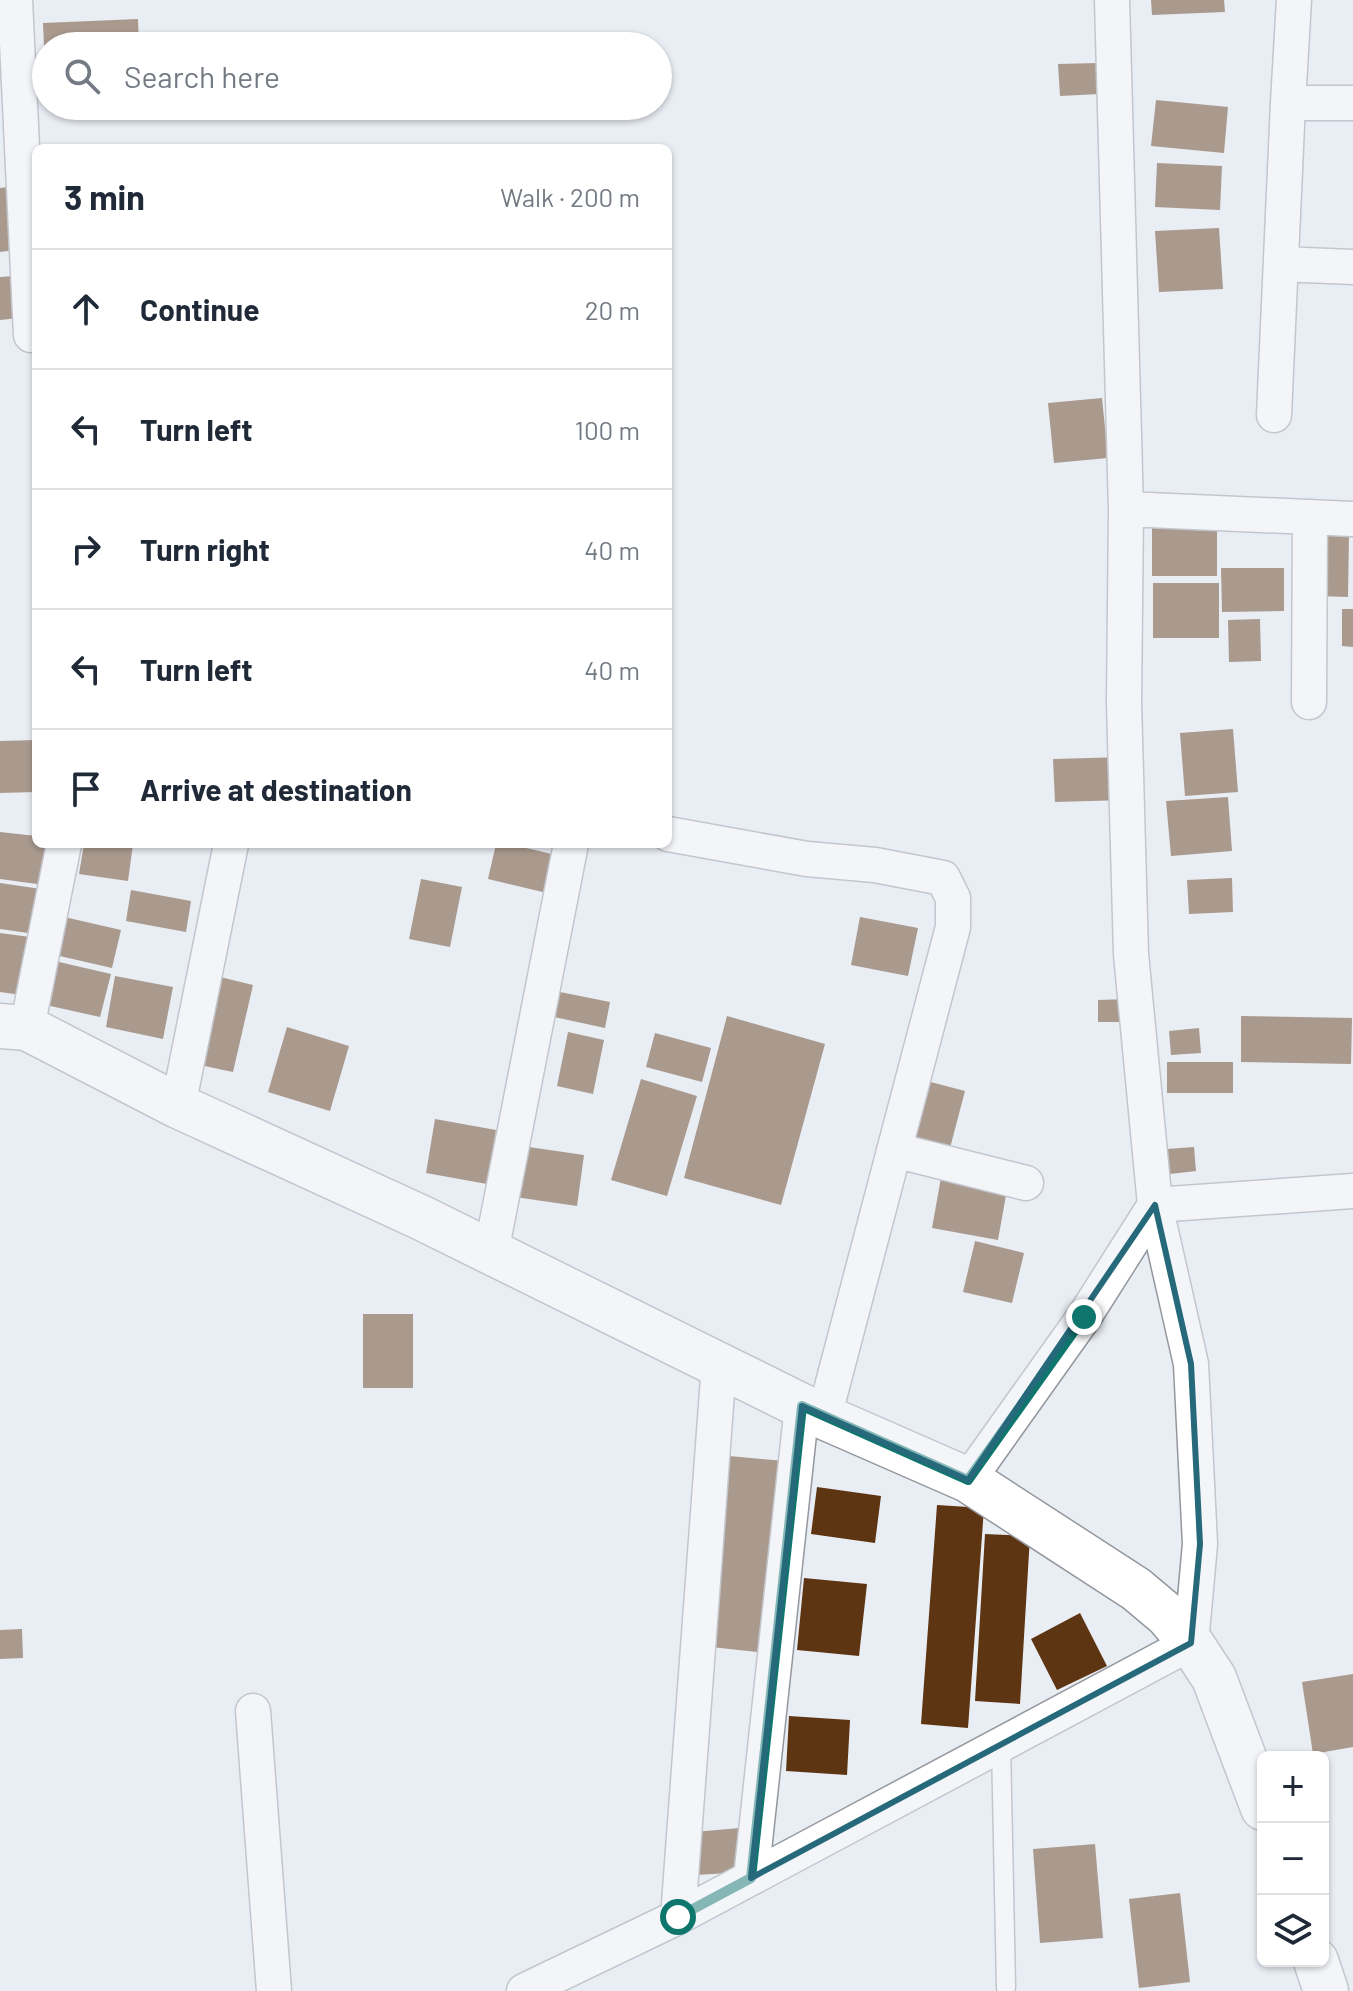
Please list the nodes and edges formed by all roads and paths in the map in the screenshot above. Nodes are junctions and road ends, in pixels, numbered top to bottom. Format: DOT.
graph roads {
  1 [pos="15,0"];
  2 [pos="1112,0"];
  3 [pos="1294,0"];
  4 [pos="1288,103"];
  5 [pos="1353,103"];
  6 [pos="1281,264"];
  7 [pos="1353,267"];
  8 [pos="31,335"];
  9 [pos="1274,415"];
  10 [pos="1126,509"];
  11 [pos="1310,517"];
  12 [pos="1353,519"];
  13 [pos="1309,702"];
  14 [pos="672,835"];
  15 [pos="63,848"];
  16 [pos="230,848"];
  17 [pos="570,848"];
  18 [pos="14,1027"];
  19 [pos="178,1106"];
  20 [pos="894,1150"];
  21 [pos="1026,1183"];
  22 [pos="1353,1191"];
  23 [pos="1155,1205"];
  24 [pos="491,1252"];
  25 [pos="719,1365"];
  26 [pos="813,1411"];
  27 [pos="968,1480"];
  28 [pos="1191,1643"];
  29 [pos="253,1711"];
  30 [pos="1001,1744"];
  31 [pos="1257,1792"];
  32 [pos="751,1878"];
  33 [pos="678,1917"];
  34 [pos="1318,1967"];
  35 [pos="1006,1987"];
  36 [pos="274,1991"];
  37 [pos="524,1991"];
  38 [pos="1326,1991"];
  1 -- 8 [label="street"];
  2 -- 10 [label="street"];
  3 -- 4 [label="street"];
  4 -- 5 [label="street"];
  4 -- 6 [label="street"];
  6 -- 7 [label="street"];
  6 -- 9 [label="street"];
  10 -- 11 [label="street"];
  10 -- 23 [label="street"];
  11 -- 12 [label="street"];
  11 -- 13 [label="street"];
  14 -- 20 [label="street"];
  15 -- 18 [label="street"];
  16 -- 19 [label="street"];
  17 -- 24 [label="street"];
  18 -- 19 [label="street"];
  19 -- 24 [label="street"];
  20 -- 21 [label="street"];
  20 -- 26 [label="street"];
  22 -- 23 [label="street"];
  23 -- 27 [label="street"];
  23 -- 28 [label="street"];
  24 -- 25 [label="street"];
  25 -- 26 [label="street"];
  25 -- 33 [label="street"];
  26 -- 27 [label="street"];
  26 -- 32 [label="street"];
  27 -- 28 [label="street"];
  28 -- 30 [label="street"];
  28 -- 31 [label="street"];
  29 -- 36 [label="street"];
  30 -- 32 [label="street"];
  30 -- 35 [label="lane"];
  32 -- 33 [label="street"];
  33 -- 37 [label="street"];
  34 -- 38 [label="street"];
}
